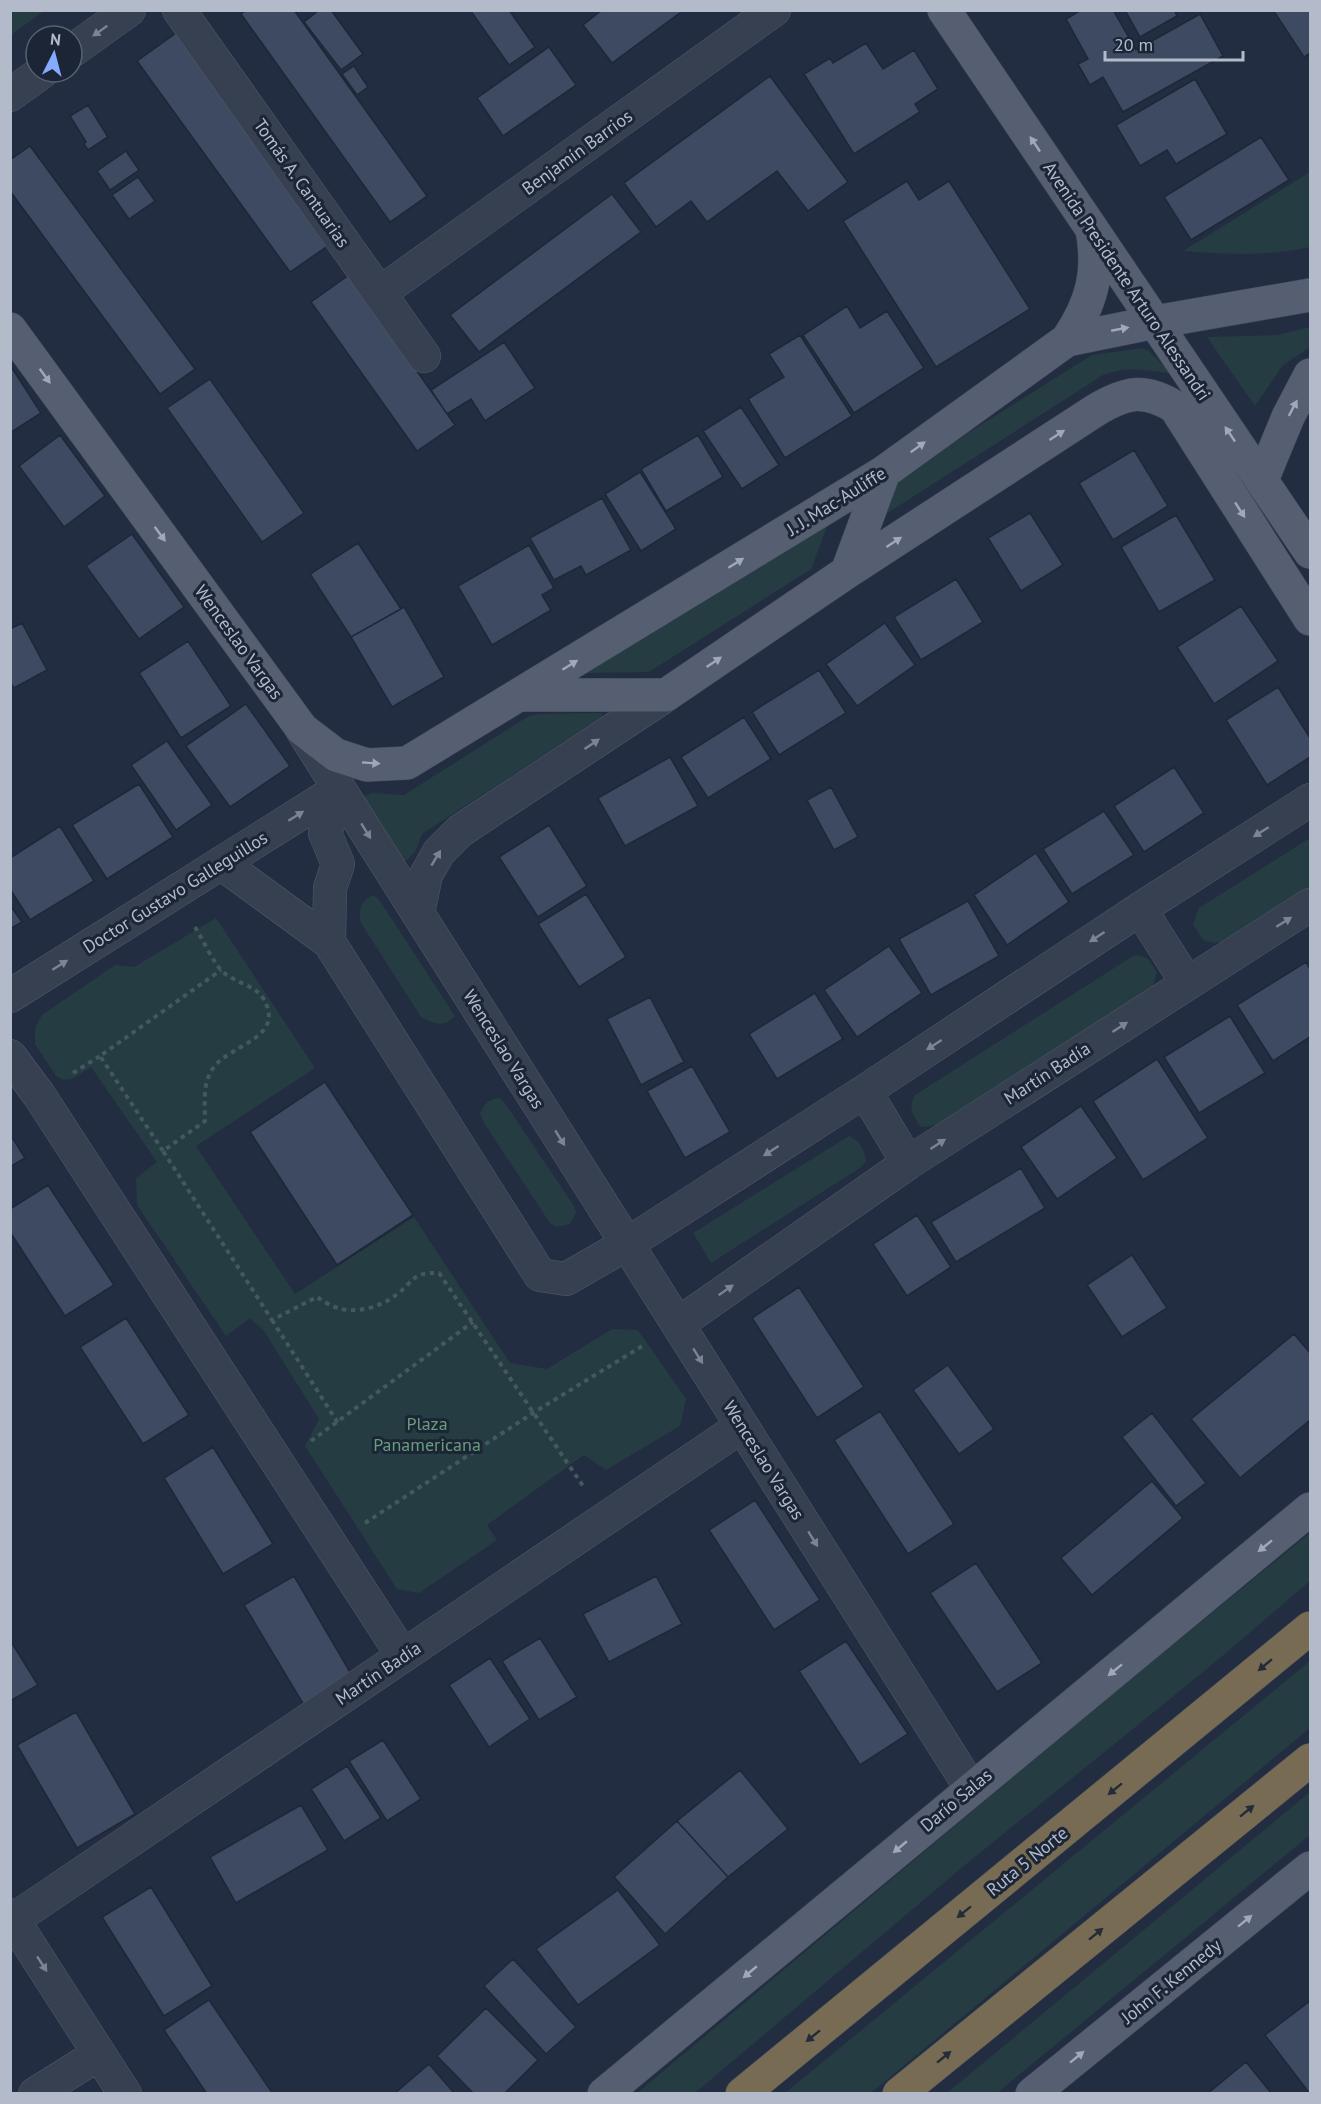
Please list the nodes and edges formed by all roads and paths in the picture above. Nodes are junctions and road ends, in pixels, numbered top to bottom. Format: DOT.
graph roads {
  1 [pos="129,10"];
  2 [pos="179,10"];
  3 [pos="774,10"];
  4 [pos="944,10"];
  5 [pos="84,42"];
  6 [pos="25,84"];
  7 [pos="10,95"];
  8 [pos="1091,227"];
  9 [pos="380,293"];
  10 [pos="1311,295"];
  11 [pos="1155,322"];
  12 [pos="10,329"];
  13 [pos="1067,340"];
  14 [pos="424,356"];
  15 [pos="1311,375"];
  16 [pos="884,472"];
  17 [pos="1262,480"];
  18 [pos="1311,552"];
  19 [pos="847,572"];
  20 [pos="1311,619"];
  21 [pos="666,694"];
  22 [pos="520,695"];
  23 [pos="302,729"];
  24 [pos="339,789"];
  25 [pos="1311,801"];
  26 [pos="221,863"];
  27 [pos="175,892"];
  28 [pos="1311,905"];
  29 [pos="1140,909"];
  30 [pos="418,913"];
  31 [pos="329,942"];
  32 [pos="221,970"];
  33 [pos="1187,983"];
  34 [pos="10,996"];
  35 [pos="10,1056"];
  36 [pos="865,1091"];
  37 [pos="163,1151"];
  38 [pos="908,1163"];
  39 [pos="627,1244"];
  40 [pos="272,1320"];
  41 [pos="473,1322"];
  42 [pos="678,1324"];
  43 [pos="533,1413"];
  44 [pos="338,1423"];
  45 [pos="742,1426"];
  46 [pos="278,1464"];
  47 [pos="1311,1509"];
  48 [pos="605,1519"];
  49 [pos="332,1545"];
  50 [pos="1311,1628"];
  51 [pos="403,1656"];
  52 [pos="1311,1760"];
  53 [pos="971,1788"];
  54 [pos="1311,1868"];
  55 [pos="12,1918"];
  56 [pos="99,2054"];
  57 [pos="35,2094"];
  58 [pos="125,2094"];
  59 [pos="604,2094"];
  60 [pos="742,2094"];
  61 [pos="899,2094"];
  62 [pos="1032,2094"];
  1 -- 5 [label="street, one-way"];
  2 -- 9 [label="street, Tomás A. Cantuarias"];
  3 -- 9 [label="street, Benjamín Barrios"];
  8 -- 4 [label="main road, Avenida Presidente Arturo Alessandri, one-way"];
  6 -- 7 [label="street"];
  8 -- 11 [label="main road, Avenida Presidente Arturo Alessandri"];
  8 -- 13 [label="main road"];
  9 -- 14 [label="street, Tomás A. Cantuarias"];
  10 -- 11 [label="main road, J. J. Mac-Auliffe"];
  13 -- 11 [label="main road, J. J. Mac-Auliffe, one-way"];
  17 -- 11 [label="main road, Avenida Presidente Arturo Alessandri, one-way"];
  12 -- 23 [label="main road, Wenceslao Vargas, one-way"];
  16 -- 13 [label="main road, J. J. Mac-Auliffe, one-way"];
  17 -- 15 [label="main road, one-way"];
  16 -- 19 [label="main road"];
  22 -- 16 [label="main road, J. J. Mac-Auliffe, one-way"];
  17 -- 18 [label="main road, Avenida Presidente Arturo Alessandri"];
  19 -- 20 [label="main road, Avenida Presidente Arturo Alessandri, one-way"];
  21 -- 19 [label="main road, one-way"];
  21 -- 22 [label="main road"];
  30 -- 21 [label="street, one-way"];
  23 -- 22 [label="main road, J. J. Mac-Auliffe, one-way"];
  23 -- 24 [label="street, Wenceslao Vargas"];
  26 -- 24 [label="street, Doctor Gustavo Galleguillos, one-way"];
  24 -- 30 [label="street, Wenceslao Vargas, one-way"];
  24 -- 31 [label="street"];
  25 -- 29 [label="street, one-way"];
  26 -- 27 [label="street, Doctor Gustavo Galleguillos"];
  26 -- 31 [label="street"];
  27 -- 32 [label="path"];
  34 -- 27 [label="street, Doctor Gustavo Galleguillos, one-way"];
  33 -- 28 [label="street, Martín Badía, one-way"];
  29 -- 33 [label="street"];
  29 -- 36 [label="street, one-way"];
  30 -- 39 [label="street, Wenceslao Vargas, one-way"];
  31 -- 39 [label="street"];
  32 -- 37 [label="path"];
  32 -- 37 [label="path"];
  38 -- 33 [label="street, Martín Badía, one-way"];
  35 -- 46 [label="street"];
  36 -- 38 [label="street"];
  36 -- 39 [label="street, one-way"];
  37 -- 40 [label="path"];
  42 -- 38 [label="street, Martín Badía, one-way"];
  39 -- 42 [label="street, Wenceslao Vargas"];
  40 -- 41 [label="path"];
  40 -- 44 [label="path"];
  41 -- 43 [label="path"];
  41 -- 44 [label="path"];
  42 -- 43 [label="path"];
  42 -- 45 [label="street, Wenceslao Vargas, one-way"];
  43 -- 48 [label="path"];
  43 -- 49 [label="path"];
  44 -- 46 [label="path"];
  45 -- 48 [label="street, Martín Badía"];
  45 -- 53 [label="street, Wenceslao Vargas, one-way"];
  46 -- 49 [label="street"];
  47 -- 53 [label="main road, Darío Salas, one-way"];
  48 -- 51 [label="street, Martín Badía"];
  49 -- 51 [label="street"];
  50 -- 60 [label="highway, Ruta 5 Norte, one-way"];
  51 -- 55 [label="street, Martín Badía"];
  61 -- 52 [label="highway, one-way"];
  53 -- 59 [label="main road, Darío Salas, one-way"];
  62 -- 54 [label="main road, John F. Kennedy, one-way"];
  55 -- 56 [label="street, one-way"];
  56 -- 57 [label="street"];
  56 -- 58 [label="street"];
}
